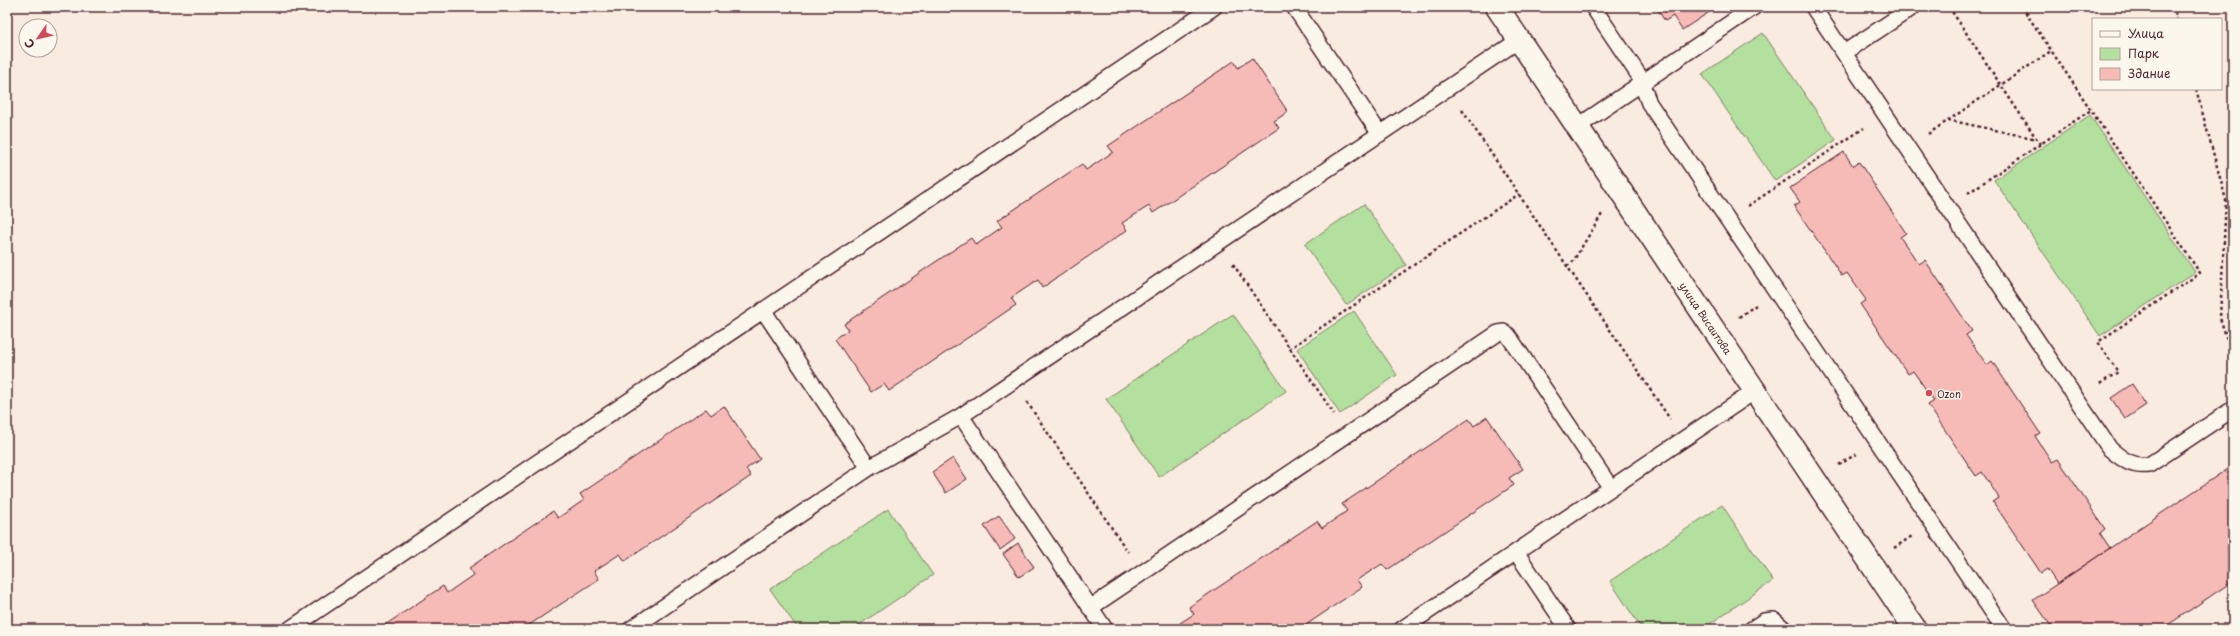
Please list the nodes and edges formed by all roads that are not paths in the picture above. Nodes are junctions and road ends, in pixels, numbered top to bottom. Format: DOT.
graph roads {
  1 [pos="1214,7"];
  2 [pos="1294,7"];
  3 [pos="1497,7"];
  4 [pos="1593,7"];
  5 [pos="1754,7"];
  6 [pos="1813,7"];
  7 [pos="1913,7"];
  8 [pos="1519,40"];
  9 [pos="1844,53"];
  10 [pos="1642,83"];
  11 [pos="1577,127"];
  12 [pos="1380,134"];
  13 [pos="763,310"];
  14 [pos="1755,391"];
  15 [pos="2233,409"];
  16 [pos="961,416"];
  17 [pos="869,468"];
  18 [pos="1611,488"];
  19 [pos="1516,552"];
  20 [pos="1090,608"];
  21 [pos="290,629"];
  22 [pos="631,629"];
  23 [pos="1105,629"];
  24 [pos="1402,629"];
  25 [pos="1568,629"];
  26 [pos="1752,629"];
  27 [pos="1784,629"];
  28 [pos="1915,629"];
  29 [pos="2004,629"];
  1 -- 13 [label="lane"];
  2 -- 12 [label="lane"];
  3 -- 8 [label="street, улица Висаитова"];
  4 -- 10 [label="lane"];
  5 -- 10 [label="lane"];
  6 -- 9 [label="lane"];
  7 -- 9 [label="lane"];
  8 -- 11 [label="street, улица Висаитова"];
  8 -- 12 [label="lane"];
  9 -- 15 [label="lane"];
  10 -- 11 [label="lane"];
  10 -- 29 [label="lane"];
  11 -- 14 [label="street, улица Висаитова"];
  12 -- 16 [label="lane"];
  13 -- 17 [label="lane"];
  13 -- 21 [label="lane"];
  14 -- 18 [label="lane"];
  14 -- 28 [label="street, улица Висаитова"];
  16 -- 17 [label="lane"];
  16 -- 20 [label="lane"];
  17 -- 22 [label="lane"];
  18 -- 19 [label="lane"];
  18 -- 20 [label="lane"];
  19 -- 24 [label="lane"];
  19 -- 25 [label="lane"];
  20 -- 23 [label="lane"];
  26 -- 27 [label="lane"];
}
